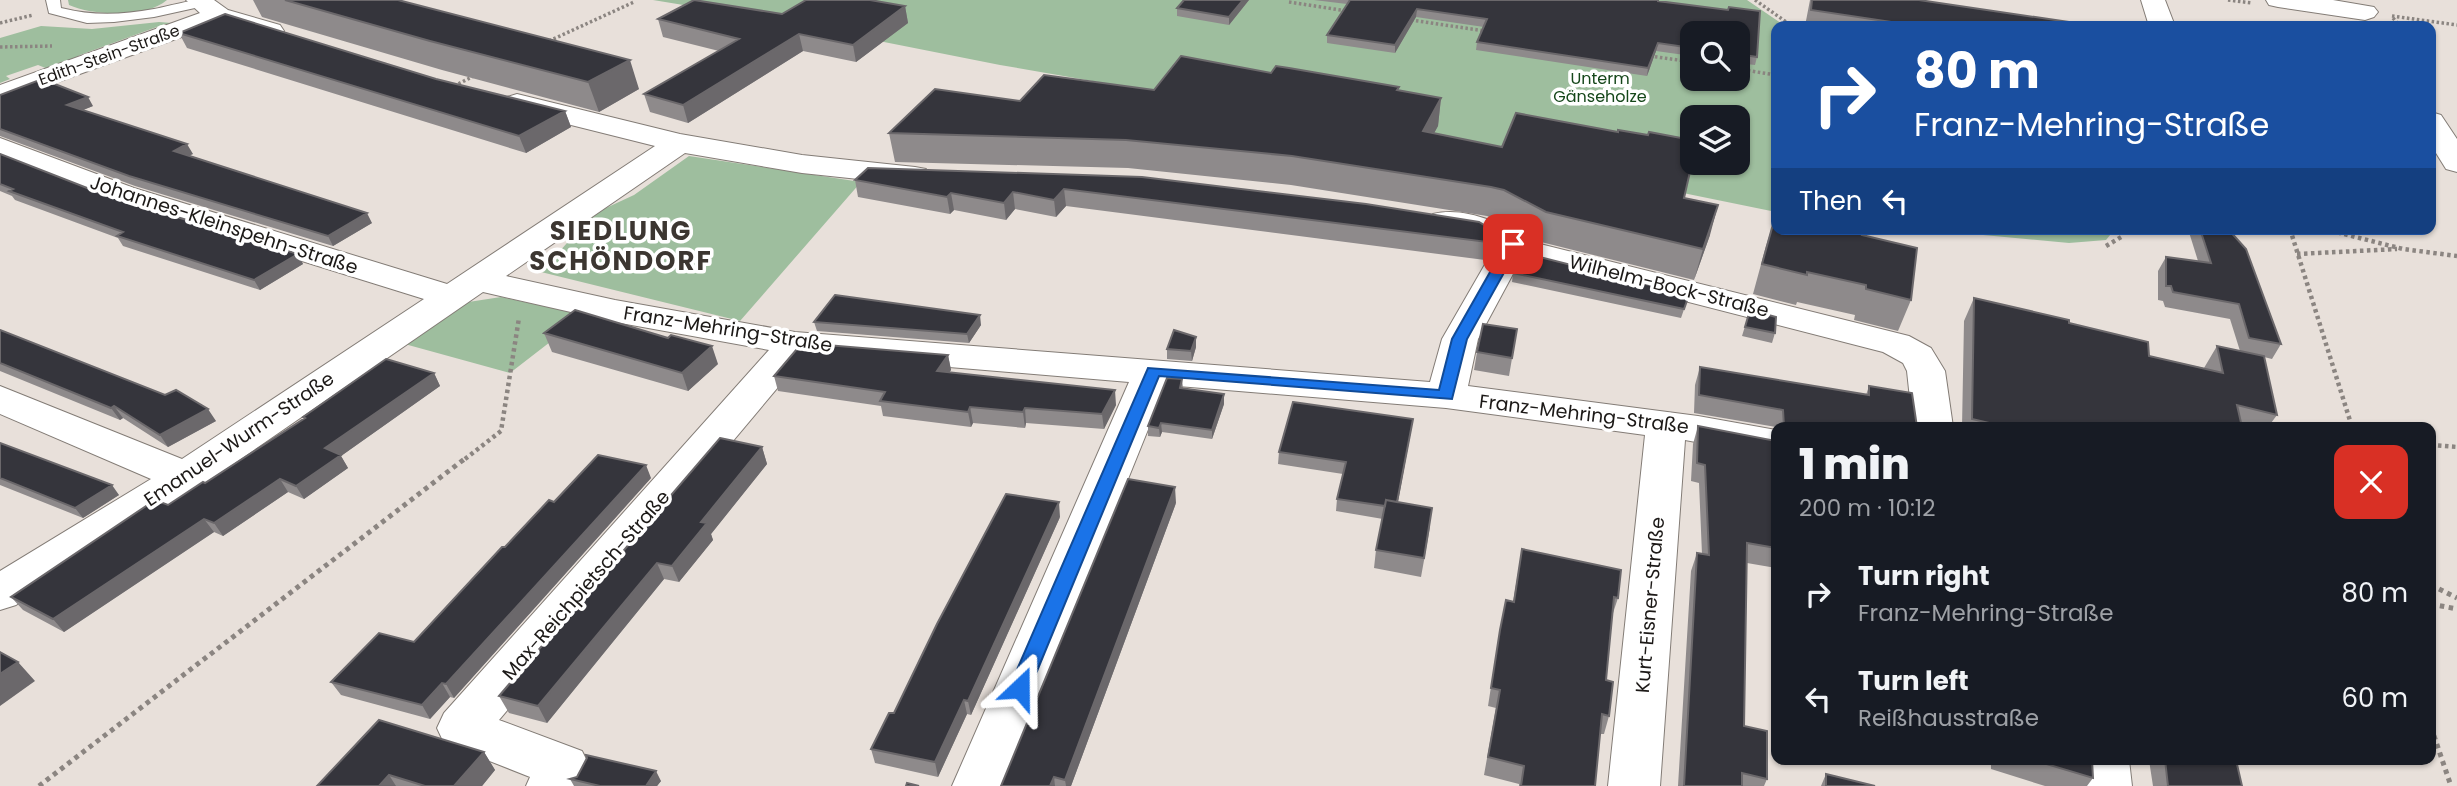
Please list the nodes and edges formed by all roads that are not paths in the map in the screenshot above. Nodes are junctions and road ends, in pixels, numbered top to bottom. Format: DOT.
graph roads {
  1 [pos="2153,0"];
  2 [pos="2278,0"];
  3 [pos="54,5"];
  4 [pos="205,6"];
  5 [pos="2366,13"];
  6 [pos="2160,21"];
  7 [pos="291,37"];
  8 [pos="466,80"];
  9 [pos="0,95"];
  10 [pos="2442,132"];
  11 [pos="680,143"];
  12 [pos="0,147"];
  13 [pos="2457,163"];
  14 [pos="945,176"];
  15 [pos="1408,216"];
  16 [pos="1513,244"];
  17 [pos="463,288"];
  18 [pos="795,343"];
  19 [pos="1153,371"];
  20 [pos="1446,396"];
  21 [pos="0,399"];
  22 [pos="1932,422"];
  23 [pos="1666,425"];
  24 [pos="1771,442"];
  25 [pos="185,477"];
  26 [pos="0,593"];
  27 [pos="2104,765"];
  28 [pos="552,786"];
  29 [pos="978,786"];
  30 [pos="1634,786"];
  31 [pos="2106,786"];
  1 -- 6 [label="street"];
  2 -- 5 [label="street"];
  3 -- 4 [label="lane"];
  4 -- 7 [label="street"];
  4 -- 9 [label="street, Edith-Stein-Straße"];
  8 -- 11 [label="street"];
  10 -- 13 [label="street"];
  11 -- 14 [label="street"];
  11 -- 17 [label="street, Emanuel-Wurm-Straße"];
  12 -- 17 [label="street, Johannes-Kleinspehn-Straße"];
  15 -- 16 [label="street, Wilhelm-Bock-Straße"];
  16 -- 20 [label="street"];
  16 -- 22 [label="street, Wilhelm-Bock-Straße"];
  17 -- 18 [label="street, Franz-Mehring-Straße"];
  17 -- 25 [label="street, Emanuel-Wurm-Straße"];
  18 -- 19 [label="street, Franz-Mehring-Straße"];
  18 -- 28 [label="street, Max-Reichpietsch-Straße"];
  19 -- 20 [label="street, Franz-Mehring-Straße"];
  19 -- 29 [label="street"];
  20 -- 23 [label="street, Franz-Mehring-Straße"];
  21 -- 25 [label="street"];
  23 -- 24 [label="street, Franz-Mehring-Straße"];
  23 -- 30 [label="street, Kurt-Eisner-Straße"];
  25 -- 26 [label="street, Emanuel-Wurm-Straße"];
  27 -- 31 [label="street"];
}
